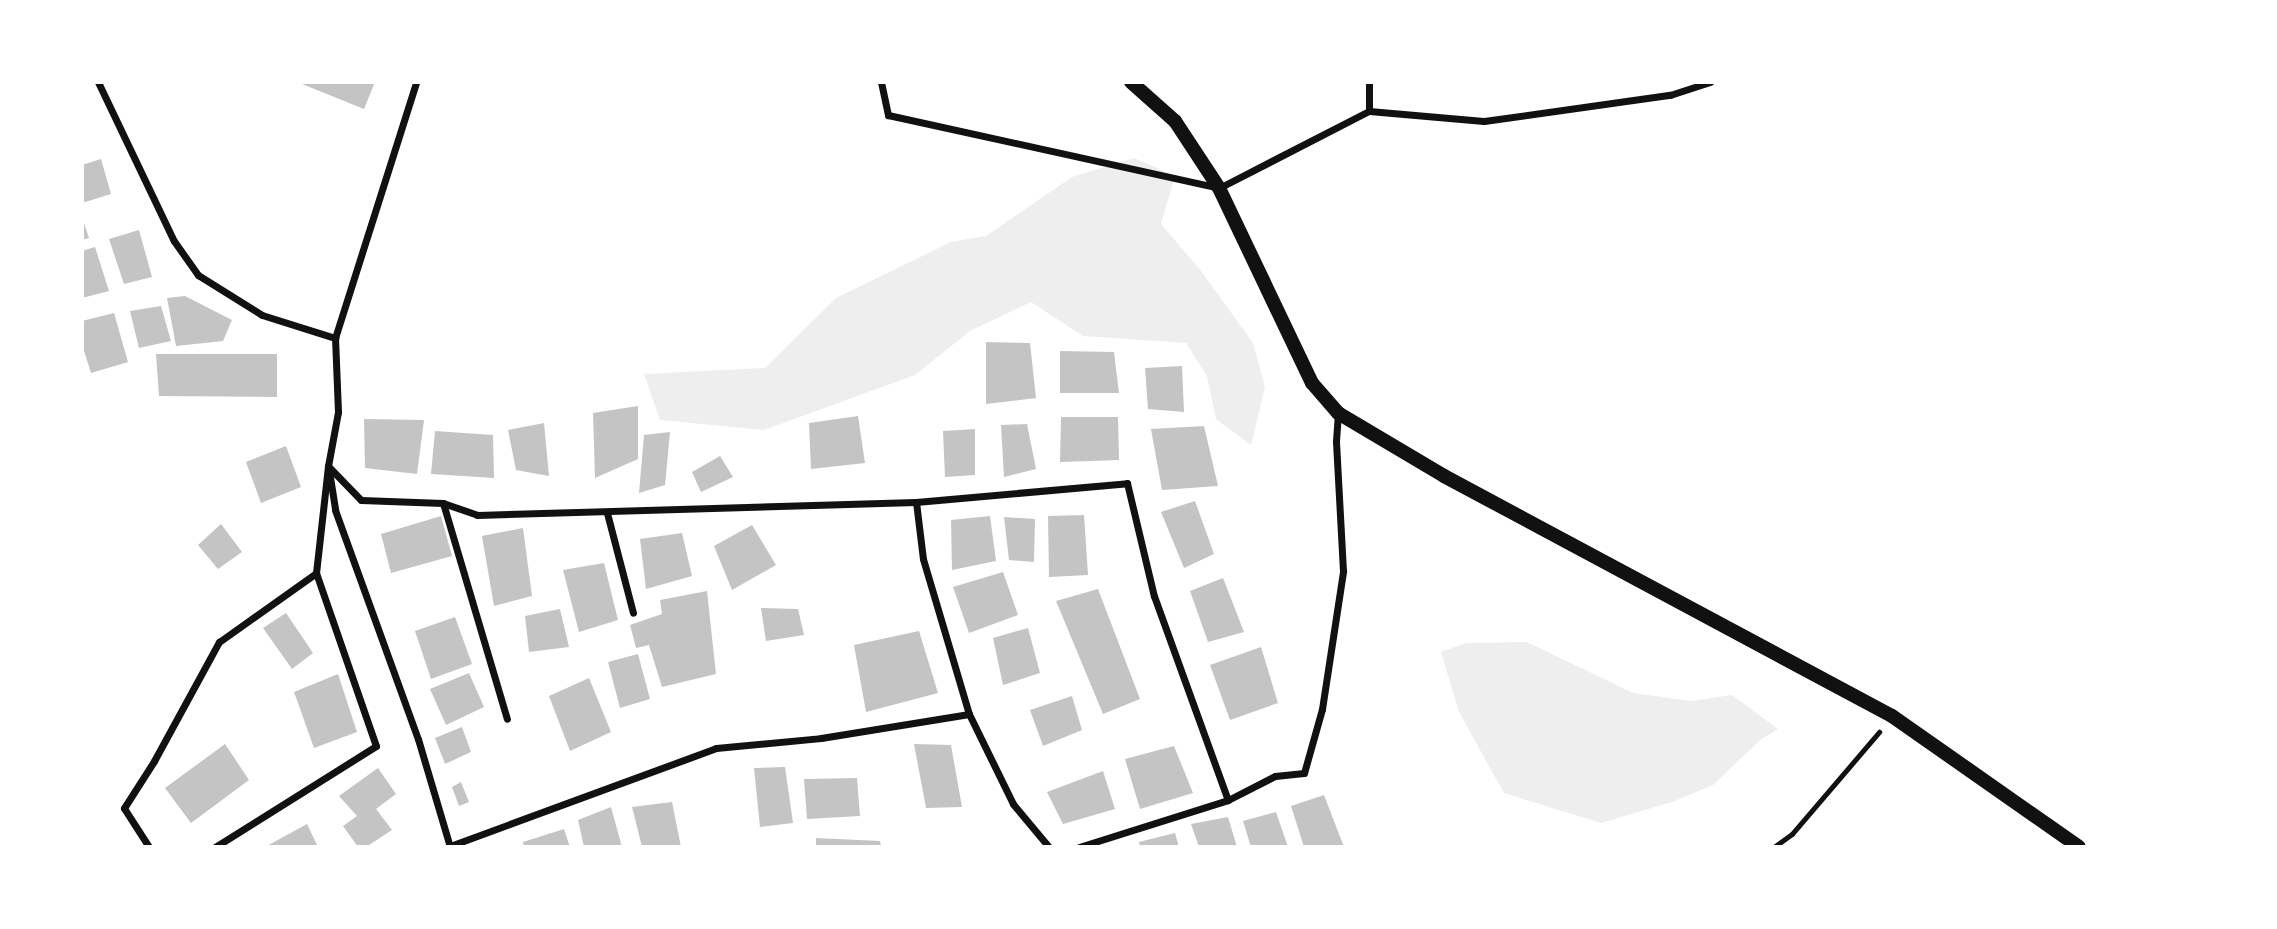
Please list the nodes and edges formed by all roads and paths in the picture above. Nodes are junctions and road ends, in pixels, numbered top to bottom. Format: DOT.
graph roads {
  1 [pos="98,82"];
  2 [pos="416,82"];
  3 [pos="881,82"];
  4 [pos="1131,82"];
  5 [pos="1369,82"];
  6 [pos="1710,82"];
  7 [pos="1369,111"];
  8 [pos="1219,188"];
  9 [pos="335,338"];
  10 [pos="1338,413"];
  11 [pos="328,466"];
  12 [pos="916,502"];
  13 [pos="443,503"];
  14 [pos="607,513"];
  15 [pos="316,573"];
  16 [pos="633,613"];
  17 [pos="969,715"];
  18 [pos="1892,716"];
  19 [pos="507,719"];
  20 [pos="1228,800"];
  21 [pos="450,846"];
  22 [pos="149,847"];
  23 [pos="215,847"];
  24 [pos="1049,847"];
  25 [pos="1079,847"];
  26 [pos="1774,847"];
  27 [pos="2079,847"];
  1 -- 9 [label="street"];
  2 -- 9 [label="street"];
  3 -- 8 [label="street"];
  4 -- 8 [label="main road"];
  5 -- 7 [label="street"];
  6 -- 7 [label="street"];
  7 -- 8 [label="street"];
  8 -- 10 [label="main road"];
  9 -- 11 [label="street"];
  10 -- 18 [label="main road"];
  10 -- 20 [label="street"];
  11 -- 13 [label="street"];
  11 -- 15 [label="street"];
  11 -- 21 [label="street"];
  12 -- 14 [label="street"];
  12 -- 17 [label="street"];
  12 -- 20 [label="street"];
  13 -- 14 [label="street"];
  13 -- 19 [label="street"];
  14 -- 16 [label="street"];
  15 -- 22 [label="street"];
  15 -- 23 [label="street"];
  17 -- 21 [label="street"];
  17 -- 24 [label="street"];
  18 -- 26 [label="path"];
  18 -- 27 [label="main road"];
  20 -- 25 [label="street"];
}
